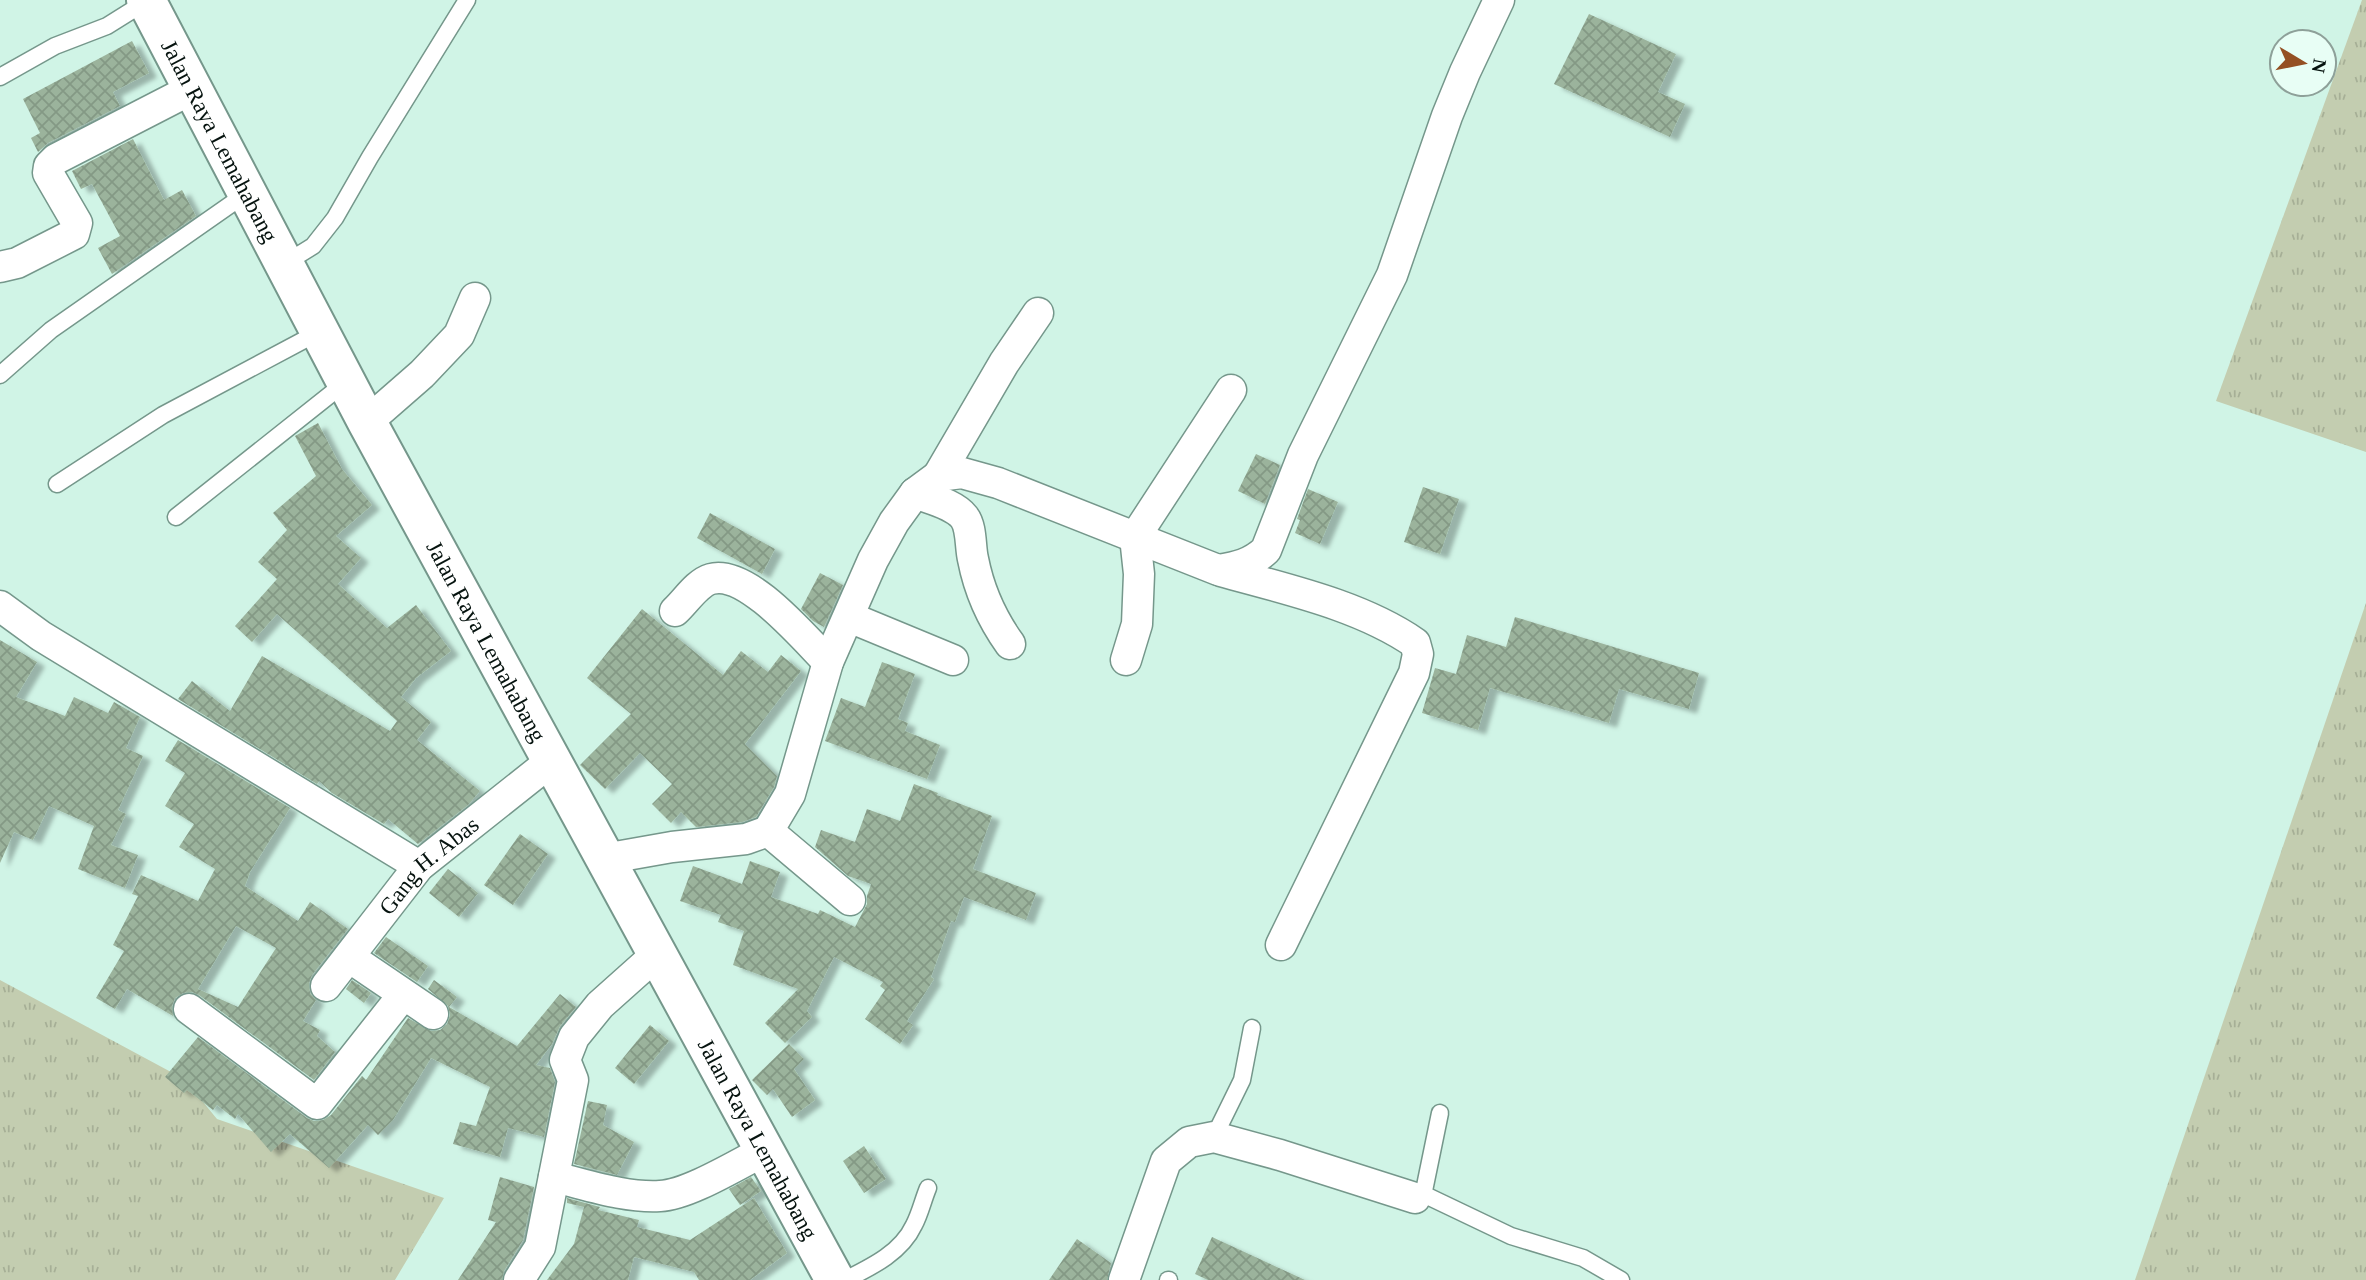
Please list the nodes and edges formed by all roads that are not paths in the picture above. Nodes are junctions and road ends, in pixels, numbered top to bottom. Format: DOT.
graph roads {
  1 [pos="467,0"];
  2 [pos="1499,0"];
  3 [pos="146,1"];
  4 [pos="0,77"];
  5 [pos="192,89"];
  6 [pos="247,193"];
  7 [pos="284,264"];
  8 [pos="0,267"];
  9 [pos="475,299"];
  10 [pos="1038,313"];
  11 [pos="320,332"];
  12 [pos="0,376"];
  13 [pos="346,383"];
  14 [pos="1231,390"];
  15 [pos="367,422"];
  16 [pos="57,484"];
  17 [pos="926,484"];
  18 [pos="176,517"];
  19 [pos="1135,537"];
  20 [pos="1217,570"];
  21 [pos="0,606"];
  22 [pos="675,611"];
  23 [pos="849,617"];
  24 [pos="1010,644"];
  25 [pos="953,660"];
  26 [pos="1126,660"];
  27 [pos="828,662"];
  28 [pos="550,762"];
  29 [pos="768,831"];
  30 [pos="604,859"];
  31 [pos="419,866"];
  32 [pos="850,900"];
  33 [pos="1281,945"];
  34 [pos="656,955"];
  35 [pos="349,957"];
  36 [pos="326,986"];
  37 [pos="403,995"];
  38 [pos="188,1009"];
  39 [pos="433,1014"];
  40 [pos="1252,1028"];
  41 [pos="1440,1113"];
  42 [pos="1214,1137"];
  43 [pos="764,1151"];
  44 [pos="554,1177"];
  45 [pos="928,1188"];
  46 [pos="1419,1196"];
  47 [pos="519,1280"];
  48 [pos="835,1280"];
  49 [pos="845,1280"];
  50 [pos="1124,1280"];
  51 [pos="1621,1280"];
  1 -- 7 [label="lane"];
  2 -- 20 [label="street"];
  3 -- 4 [label="lane"];
  3 -- 5 [label="main road, Jalan Raya Lemahabang"];
  5 -- 6 [label="main road, Jalan Raya Lemahabang"];
  5 -- 8 [label="street"];
  6 -- 7 [label="main road, Jalan Raya Lemahabang"];
  6 -- 12 [label="lane"];
  7 -- 11 [label="main road, Jalan Raya Lemahabang"];
  9 -- 15 [label="street"];
  10 -- 17 [label="street"];
  11 -- 13 [label="main road, Jalan Raya Lemahabang"];
  11 -- 16 [label="lane"];
  13 -- 15 [label="main road, Jalan Raya Lemahabang"];
  13 -- 18 [label="lane"];
  14 -- 19 [label="street"];
  15 -- 28 [label="main road, Jalan Raya Lemahabang"];
  17 -- 19 [label="street"];
  17 -- 23 [label="street"];
  17 -- 24 [label="street"];
  19 -- 20 [label="street"];
  19 -- 26 [label="street"];
  20 -- 33 [label="street"];
  21 -- 31 [label="street"];
  22 -- 27 [label="street"];
  23 -- 25 [label="street"];
  23 -- 27 [label="street"];
  27 -- 29 [label="street"];
  28 -- 30 [label="main road, Jalan Raya Lemahabang"];
  28 -- 31 [label="street, Gang H. Abas"];
  29 -- 30 [label="street"];
  29 -- 32 [label="street"];
  30 -- 34 [label="main road, Jalan Raya Lemahabang"];
  31 -- 35 [label="street, Gang H. Abas"];
  34 -- 43 [label="main road, Jalan Raya Lemahabang"];
  34 -- 44 [label="street"];
  35 -- 36 [label="street, Gang H. Abas"];
  35 -- 37 [label="street"];
  37 -- 38 [label="street"];
  37 -- 39 [label="street"];
  40 -- 42 [label="lane"];
  41 -- 46 [label="lane"];
  42 -- 46 [label="street"];
  42 -- 50 [label="street"];
  43 -- 44 [label="street"];
  43 -- 48 [label="main road, Jalan Raya Lemahabang"];
  44 -- 47 [label="street"];
  45 -- 49 [label="lane"];
  46 -- 51 [label="lane"];
}
